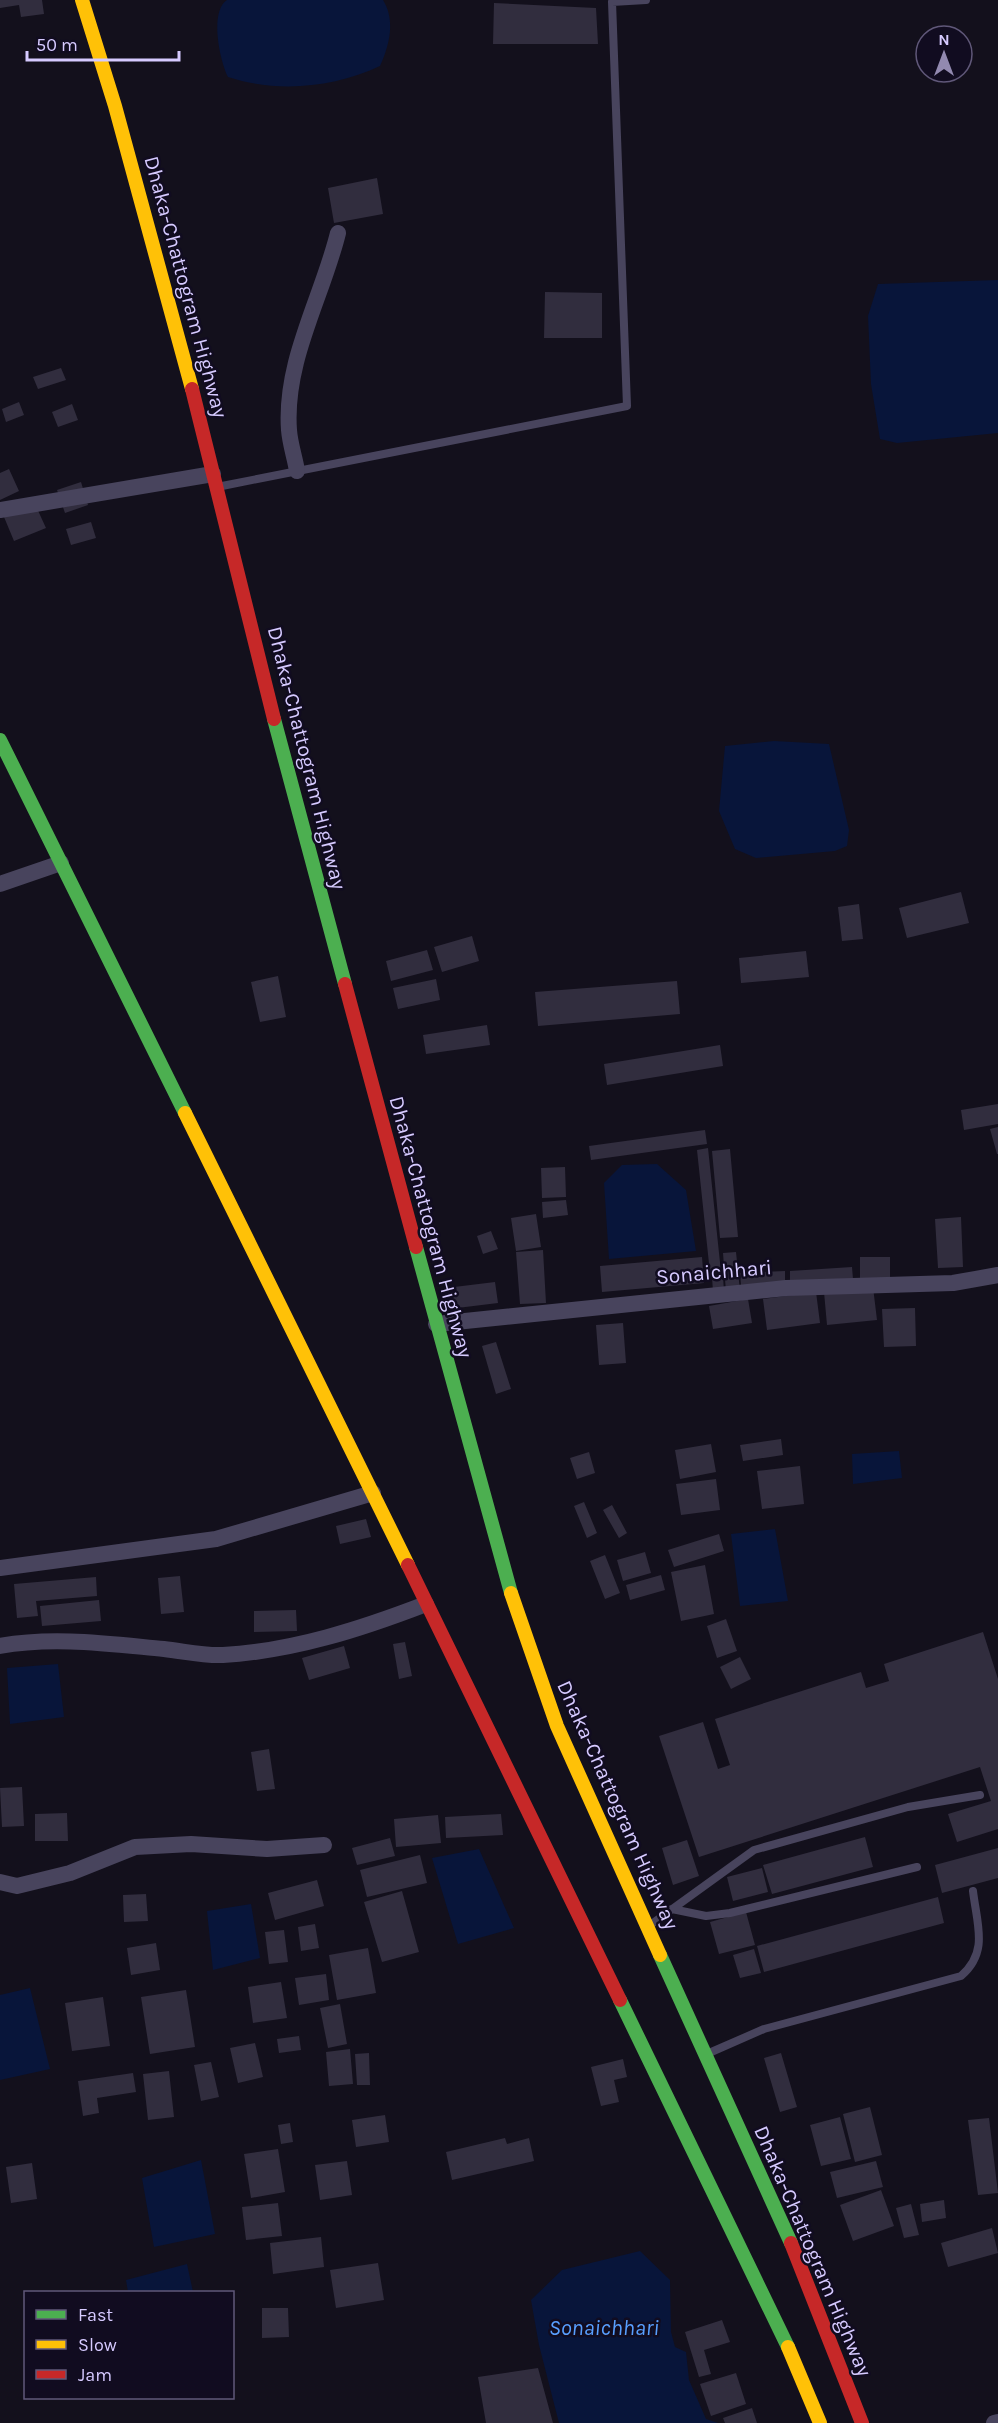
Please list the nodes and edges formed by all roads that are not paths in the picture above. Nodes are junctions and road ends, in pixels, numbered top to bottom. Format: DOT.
graph roads {
  1 [pos="82,0"];
  2 [pos="646,0"];
  3 [pos="338,233"];
  4 [pos="297,471"];
  5 [pos="215,481"];
  6 [pos="0,510"];
  7 [pos="0,740"];
  8 [pos="61,863"];
  9 [pos="0,884"];
  10 [pos="998,1275"];
  11 [pos="436,1324"];
  12 [pos="373,1493"];
  13 [pos="0,1568"];
  14 [pos="426,1604"];
  15 [pos="0,1646"];
  16 [pos="980,1795"];
  17 [pos="324,1845"];
  18 [pos="917,1867"];
  19 [pos="0,1882"];
  20 [pos="973,1891"];
  21 [pos="672,1910"];
  22 [pos="648,1927"];
  23 [pos="706,2055"];
  24 [pos="745,2214"];
  25 [pos="728,2223"];
  26 [pos="820,2423"];
  27 [pos="862,2423"];
  1 -- 5 [label="highway, Dhaka-Chattogram Highway"];
  2 -- 4 [label="lane"];
  3 -- 4 [label="street"];
  4 -- 5 [label="lane"];
  5 -- 6 [label="street"];
  5 -- 11 [label="highway, Dhaka-Chattogram Highway"];
  7 -- 8 [label="highway"];
  8 -- 9 [label="street"];
  8 -- 12 [label="highway"];
  10 -- 11 [label="street, Sonaichhari"];
  11 -- 22 [label="highway, Dhaka-Chattogram Highway"];
  12 -- 13 [label="street"];
  12 -- 14 [label="highway"];
  14 -- 15 [label="street"];
  14 -- 25 [label="highway"];
  16 -- 21 [label="lane"];
  17 -- 19 [label="street"];
  18 -- 21 [label="lane"];
  20 -- 23 [label="lane"];
  21 -- 22 [label="lane"];
  22 -- 23 [label="highway, Dhaka-Chattogram Highway"];
  23 -- 27 [label="highway, Dhaka-Chattogram Highway"];
  24 -- 25 [label="highway"];
  25 -- 26 [label="highway"];
}
